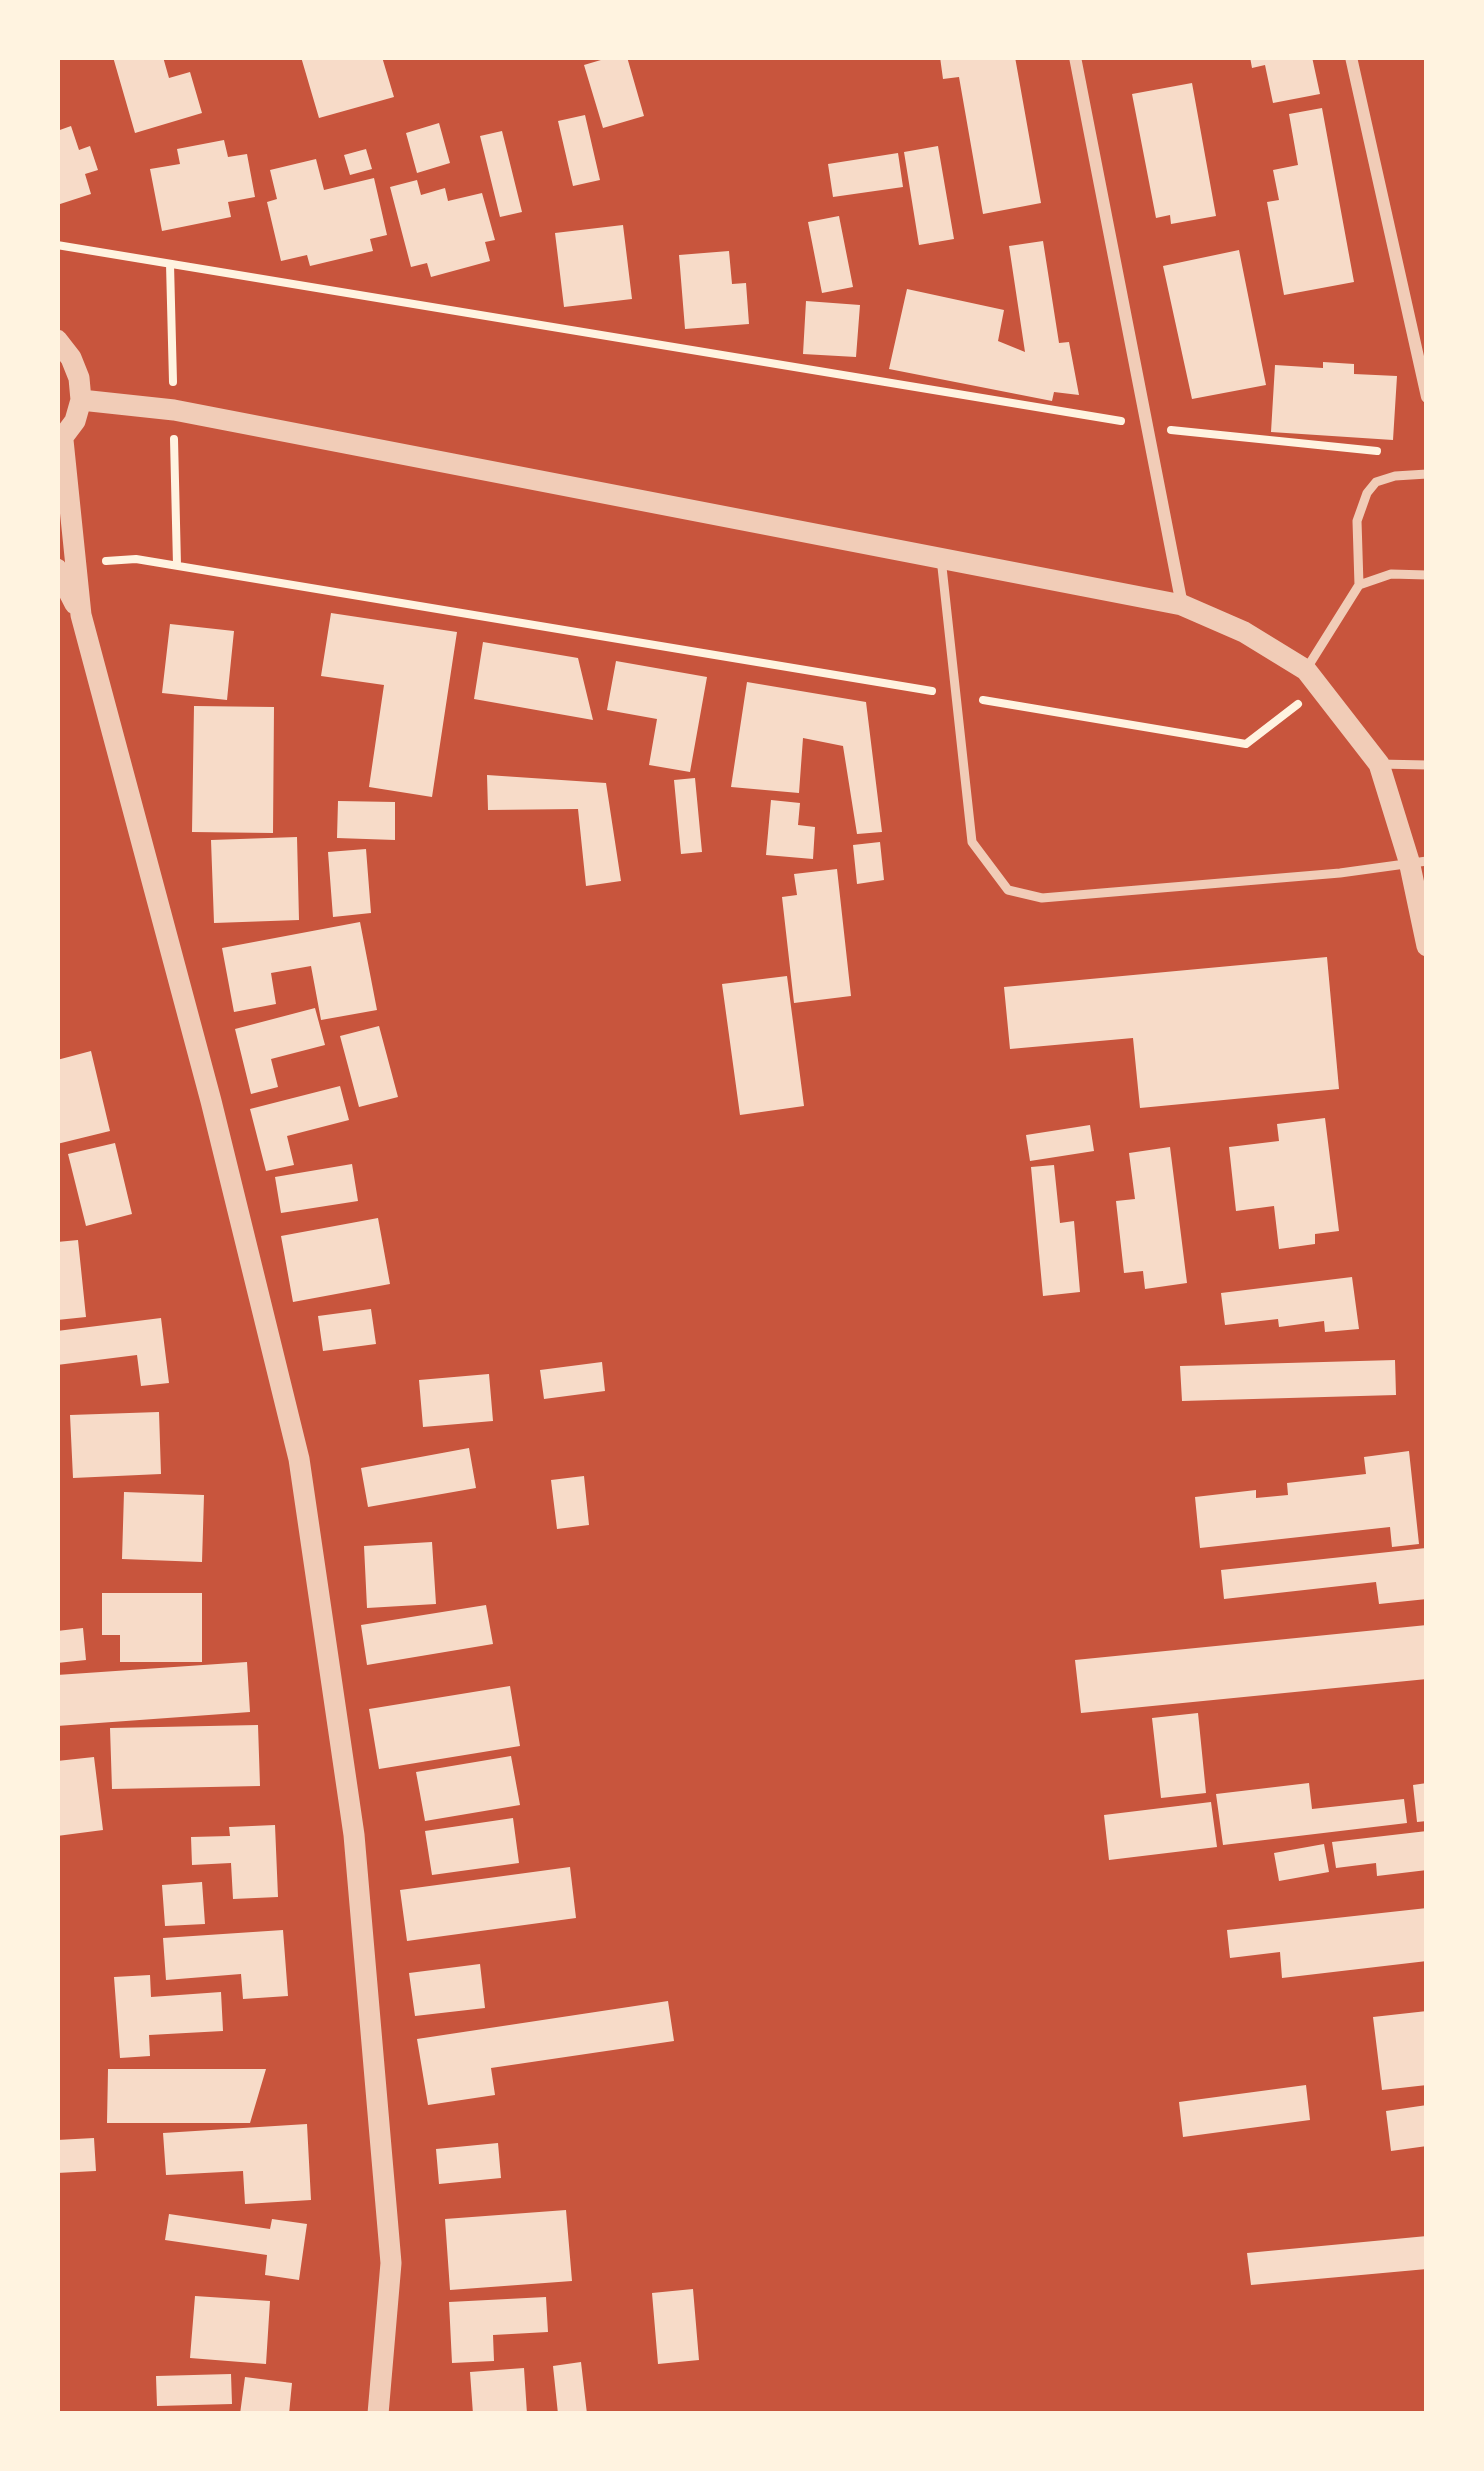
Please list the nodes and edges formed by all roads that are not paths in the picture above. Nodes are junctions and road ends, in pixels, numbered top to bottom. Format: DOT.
graph roads {
  1 [pos="1075,57"];
  2 [pos="1351,57"];
  3 [pos="57,340"];
  4 [pos="1427,397"];
  5 [pos="81,400"];
  6 [pos="60,442"];
  7 [pos="1427,474"];
  8 [pos="941,558"];
  9 [pos="66,566"];
  10 [pos="1427,574"];
  11 [pos="1359,585"];
  12 [pos="1182,605"];
  13 [pos="1312,679"];
  14 [pos="1379,764"];
  15 [pos="1427,765"];
  16 [pos="1418,861"];
  17 [pos="1427,946"];
  18 [pos="378,2414"];
  1 -- 12 [label="street"];
  2 -- 4 [label="street"];
  3 -- 5 [label="street"];
  5 -- 6 [label="street"];
  5 -- 8 [label="street"];
  6 -- 9 [label="street"];
  7 -- 11 [label="lane"];
  8 -- 12 [label="street"];
  8 -- 16 [label="lane"];
  9 -- 18 [label="street"];
  10 -- 11 [label="lane"];
  11 -- 13 [label="lane"];
  12 -- 13 [label="street"];
  13 -- 14 [label="street"];
  14 -- 15 [label="lane"];
  14 -- 16 [label="street"];
  16 -- 17 [label="street"];
}
